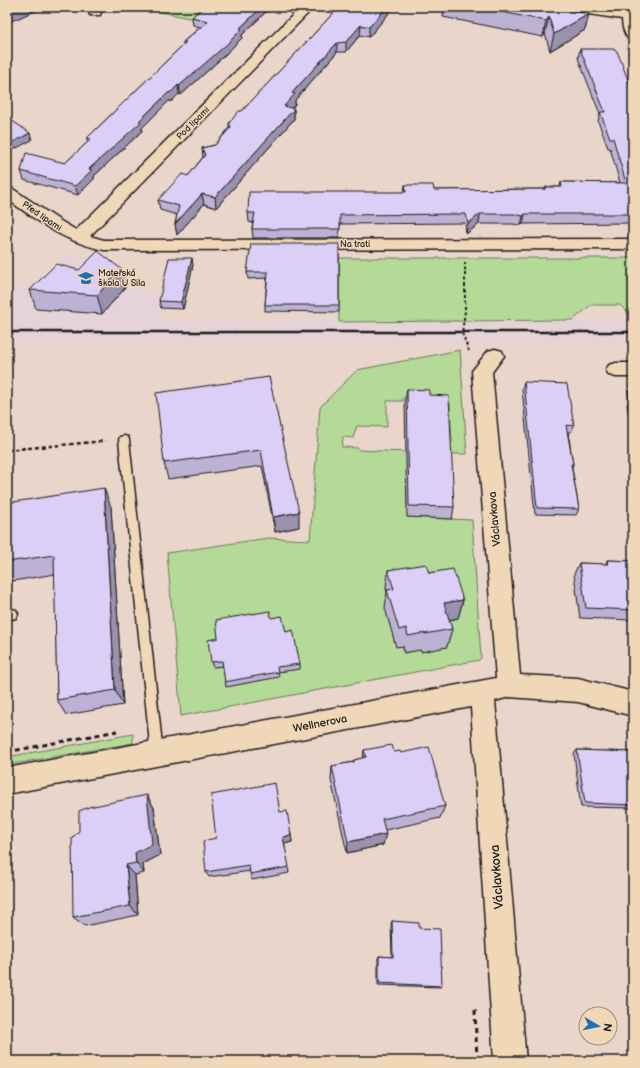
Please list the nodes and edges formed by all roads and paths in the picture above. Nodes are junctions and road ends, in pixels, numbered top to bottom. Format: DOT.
graph roads {
  1 [pos="308,7"];
  2 [pos="568,7"];
  3 [pos="630,16"];
  4 [pos="633,36"];
  5 [pos="7,192"];
  6 [pos="78,238"];
  7 [pos="464,244"];
  8 [pos="633,244"];
  9 [pos="488,363"];
  10 [pos="124,440"];
  11 [pos="7,450"];
  12 [pos="509,686"];
  13 [pos="482,693"];
  14 [pos="633,704"];
  15 [pos="120,731"];
  16 [pos="7,752"];
  17 [pos="157,754"];
  18 [pos="7,780"];
  19 [pos="475,1006"];
  20 [pos="477,1061"];
  21 [pos="510,1061"];
  1 -- 6 [label="street, Pod lipami"];
  2 -- 3 [label="street"];
  3 -- 4 [label="street"];
  5 -- 6 [label="street, Před lipami"];
  6 -- 7 [label="street, Na trati"];
  7 -- 8 [label="street, Na trati"];
  7 -- 9 [label="path"];
  9 -- 12 [label="street, Václavkova"];
  10 -- 11 [label="path"];
  10 -- 17 [label="lane"];
  12 -- 13 [label="street, Wellnerova"];
  12 -- 14 [label="street, Wellnerova"];
  13 -- 17 [label="street, Wellnerova"];
  13 -- 21 [label="street, Václavkova"];
  15 -- 16 [label="path"];
  17 -- 18 [label="street, Wellnerova"];
  19 -- 20 [label="path"];
}
